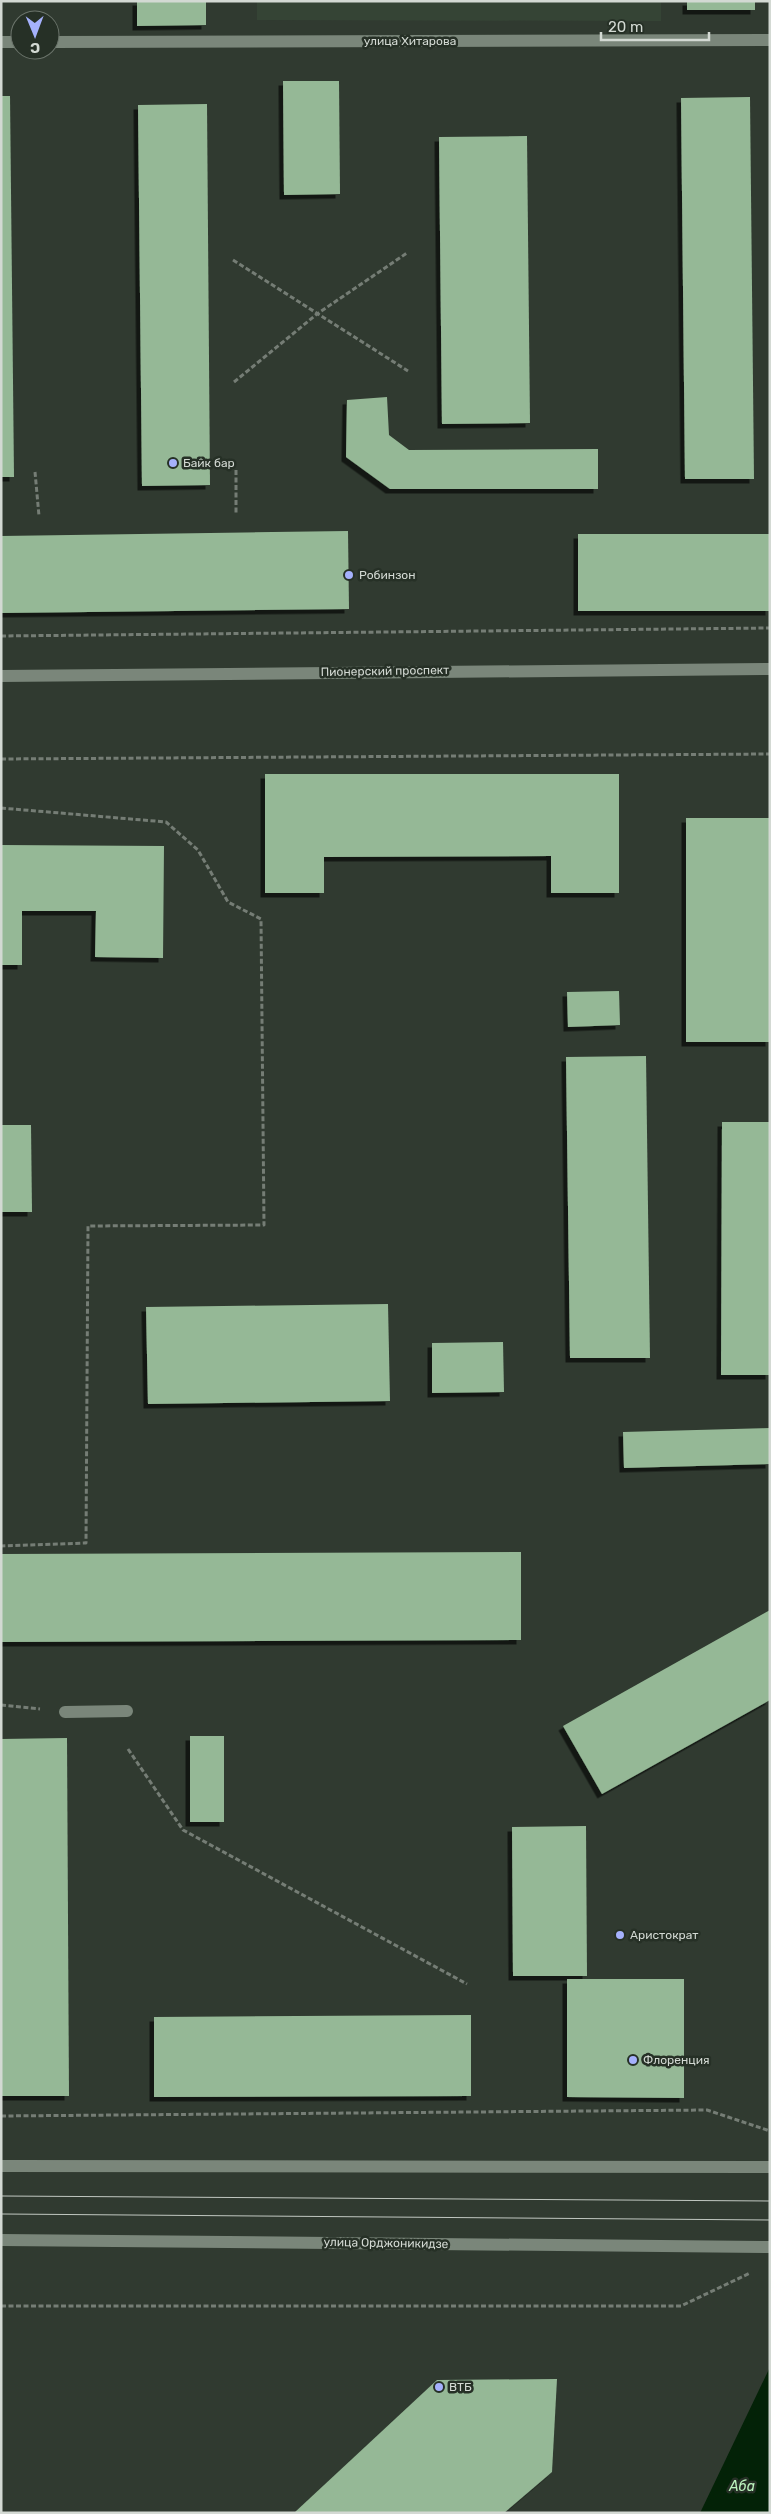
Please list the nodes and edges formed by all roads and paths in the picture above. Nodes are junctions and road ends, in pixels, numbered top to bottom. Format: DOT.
graph roads {
  1 [pos="770,40"];
  2 [pos="60,42"];
  3 [pos="407,253"];
  4 [pos="233,260"];
  5 [pos="317,314"];
  6 [pos="408,371"];
  7 [pos="234,382"];
  8 [pos="236,470"];
  9 [pos="35,472"];
  10 [pos="236,514"];
  11 [pos="39,516"];
  12 [pos="770,628"];
  13 [pos="1,636"];
  14 [pos="770,669"];
  15 [pos="1,676"];
  16 [pos="770,754"];
  17 [pos="1,759"];
  18 [pos="1,808"];
  19 [pos="1,1546"];
  20 [pos="1,1705"];
  21 [pos="127,1711"];
  22 [pos="65,1712"];
  23 [pos="128,1749"];
  24 [pos="467,1984"];
  25 [pos="1,2116"];
  26 [pos="770,2131"];
  27 [pos="1,2166"];
  28 [pos="770,2167"];
  29 [pos="1,2240"];
  30 [pos="770,2247"];
  31 [pos="753,2272"];
  32 [pos="1,2306"];
  1 -- 2 [label="main road, улица Хитарова"];
  3 -- 5 [label="path"];
  4 -- 5 [label="path"];
  5 -- 6 [label="path"];
  5 -- 7 [label="path"];
  8 -- 10 [label="path"];
  9 -- 11 [label="path"];
  12 -- 13 [label="path"];
  14 -- 15 [label="main road, Пионерский проспект"];
  16 -- 17 [label="path"];
  18 -- 19 [label="path"];
  20 -- 22 [label="path"];
  21 -- 22 [label="main road"];
  23 -- 24 [label="path"];
  25 -- 26 [label="path"];
  27 -- 28 [label="main road"];
  29 -- 30 [label="main road, улица Орджоникидзе"];
  31 -- 32 [label="path"];
}
